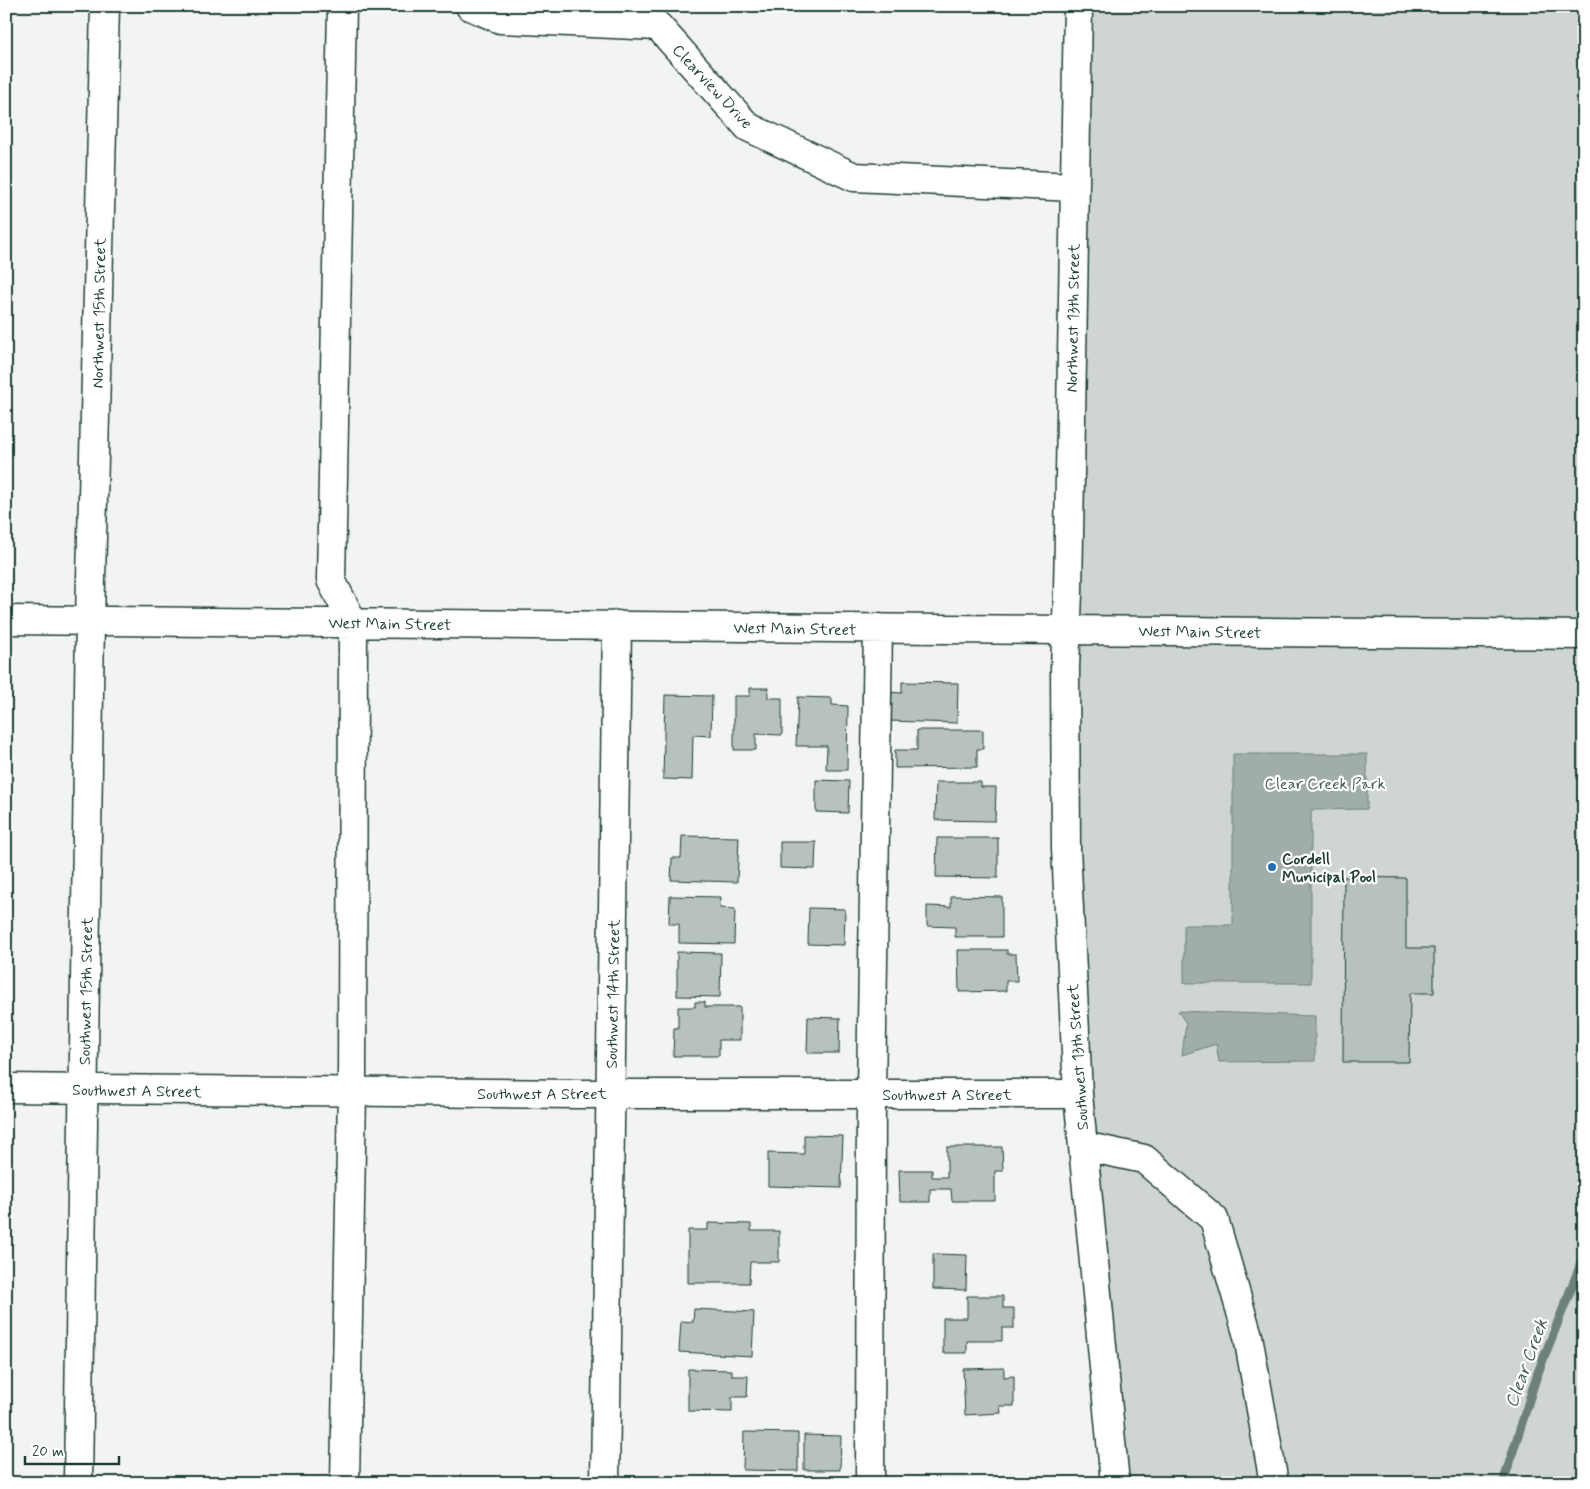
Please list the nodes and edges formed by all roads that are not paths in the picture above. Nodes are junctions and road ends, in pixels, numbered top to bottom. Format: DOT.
graph roads {
  1 [pos="105,6"];
  2 [pos="342,6"];
  3 [pos="470,6"];
  4 [pos="1078,6"];
  5 [pos="1074,187"];
  6 [pos="6,620"];
  7 [pos="90,620"];
  8 [pos="353,623"];
  9 [pos="617,625"];
  10 [pos="878,628"];
  11 [pos="1067,630"];
  12 [pos="1584,635"];
  13 [pos="6,1088"];
  14 [pos="84,1089"];
  15 [pos="352,1092"];
  16 [pos="610,1094"];
  17 [pos="871,1094"];
  18 [pos="1078,1094"];
  19 [pos="1083,1146"];
  20 [pos="78,1483"];
  21 [pos="345,1483"];
  22 [pos="605,1483"];
  23 [pos="870,1483"];
  24 [pos="1115,1483"];
  25 [pos="1274,1483"];
  1 -- 7 [label="street, Northwest 15th Street"];
  2 -- 8 [label="street"];
  3 -- 5 [label="street, Clearview Drive"];
  4 -- 5 [label="street, Northwest 13th Street"];
  5 -- 11 [label="street, Northwest 13th Street"];
  6 -- 7 [label="street, West Main Street"];
  7 -- 8 [label="street, West Main Street"];
  7 -- 14 [label="street, Southwest 15th Street"];
  8 -- 9 [label="street, West Main Street"];
  8 -- 15 [label="street"];
  9 -- 10 [label="street, West Main Street"];
  9 -- 16 [label="street, Southwest 14th Street"];
  10 -- 11 [label="street, West Main Street"];
  10 -- 17 [label="street"];
  11 -- 12 [label="street, West Main Street"];
  11 -- 18 [label="street, Southwest 13th Street"];
  13 -- 14 [label="street, Southwest A Street"];
  14 -- 15 [label="street, Southwest A Street"];
  14 -- 20 [label="street, Southwest 15th Street"];
  15 -- 16 [label="street, Southwest A Street"];
  15 -- 21 [label="street"];
  16 -- 17 [label="street, Southwest A Street"];
  16 -- 22 [label="street, Southwest 14th Street"];
  17 -- 18 [label="street, Southwest A Street"];
  17 -- 23 [label="street"];
  18 -- 19 [label="street, Southwest 13th Street"];
  19 -- 24 [label="street, Southwest 13th Street"];
  19 -- 25 [label="street"];
}
